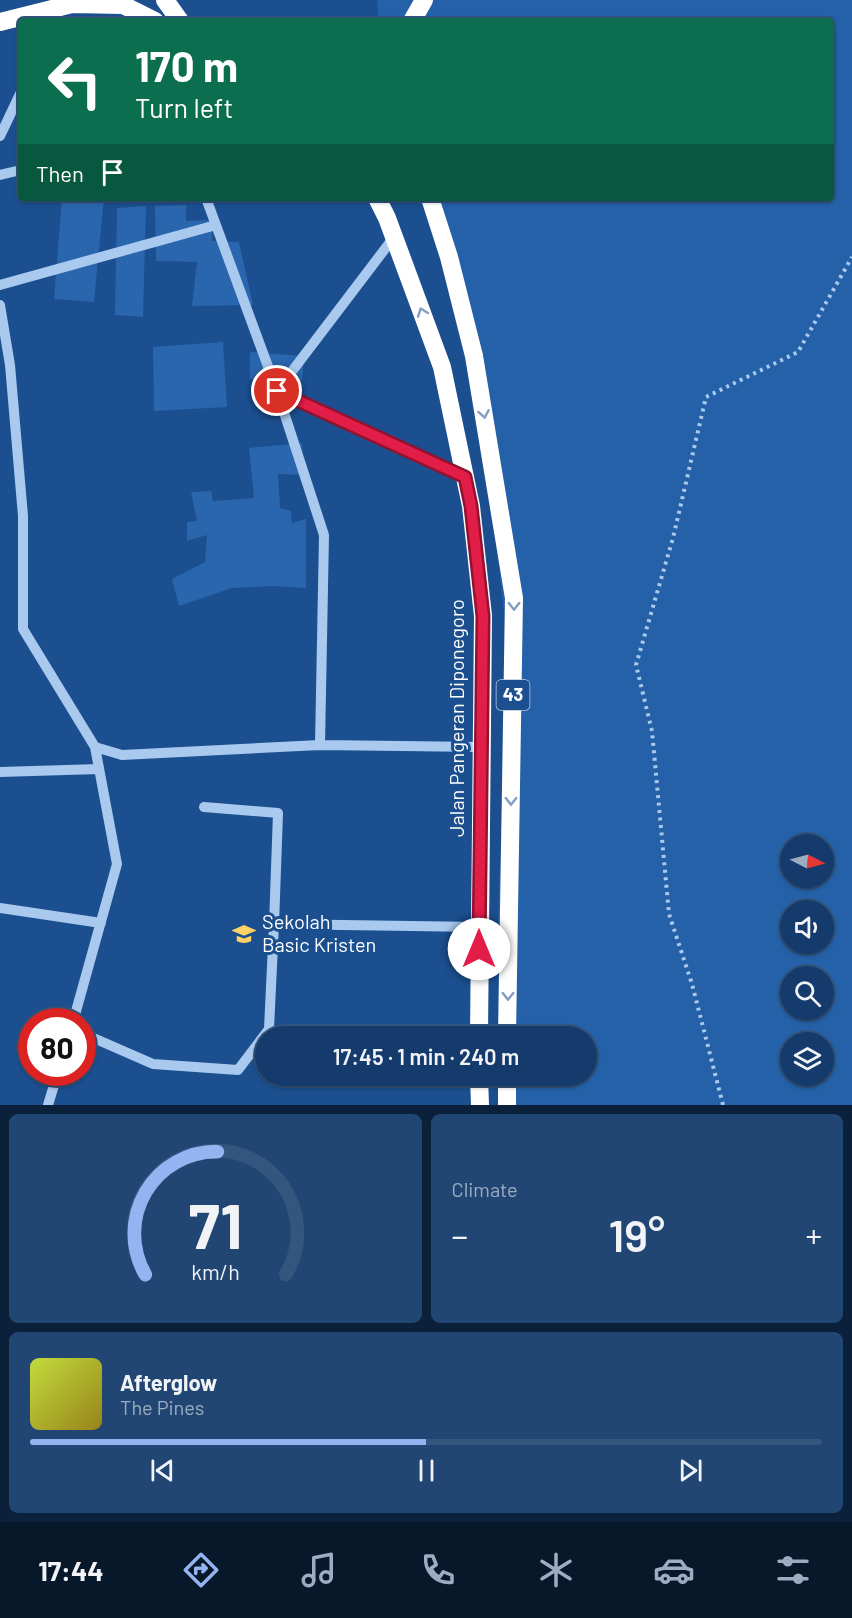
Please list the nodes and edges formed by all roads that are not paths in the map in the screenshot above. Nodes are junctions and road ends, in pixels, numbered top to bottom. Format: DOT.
graph roads {
  1 [pos="165,0"];
  2 [pos="426,0"];
  3 [pos="58,14"];
  4 [pos="29,18"];
  5 [pos="149,18"];
  6 [pos="178,18"];
  7 [pos="414,18"];
  8 [pos="423,18"];
  9 [pos="18,20"];
  10 [pos="0,22"];
  11 [pos="18,98"];
  12 [pos="0,135"];
  13 [pos="18,171"];
  14 [pos="0,175"];
  15 [pos="207,201"];
  16 [pos="378,201"];
  17 [pos="431,201"];
  18 [pos="216,225"];
  19 [pos="394,237"];
  20 [pos="0,285"];
  21 [pos="0,305"];
  22 [pos="277,391"];
  23 [pos="465,477"];
  24 [pos="320,744"];
  25 [pos="95,747"];
  26 [pos="481,747"];
  27 [pos="99,769"];
  28 [pos="0,772"];
  29 [pos="204,807"];
  30 [pos="0,908"];
  31 [pos="101,922"];
  32 [pos="274,924"];
  33 [pos="479,927"];
  34 [pos="77,1008"];
  35 [pos="479,1026"];
  36 [pos="507,1026"];
  37 [pos="96,1039"];
  38 [pos="54,1086"];
  39 [pos="480,1086"];
  40 [pos="507,1086"];
  41 [pos="48,1105"];
  42 [pos="480,1105"];
  43 [pos="507,1105"];
  1 -- 6 [label="highway"];
  2 -- 7 [label="highway"];
  2 -- 8 [label="highway"];
  3 -- 4 [label="highway"];
  3 -- 5 [label="highway"];
  9 -- 10 [label="highway"];
  11 -- 12 [label="lane"];
  13 -- 14 [label="lane"];
  15 -- 18 [label="lane"];
  16 -- 19 [label="highway, Jalan Pangeran Diponegoro / 43"];
  17 -- 36 [label="highway, 43, one-way"];
  18 -- 20 [label="lane"];
  18 -- 22 [label="lane"];
  19 -- 22 [label="lane"];
  23 -- 19 [label="highway, Jalan Pangeran Diponegoro / 43, one-way"];
  21 -- 25 [label="lane"];
  22 -- 23 [label="lane"];
  22 -- 24 [label="lane"];
  23 -- 26 [label="highway, Jalan Pangeran Diponegoro / 43"];
  24 -- 25 [label="lane"];
  24 -- 26 [label="lane"];
  25 -- 27 [label="lane"];
  26 -- 33 [label="highway, Jalan Pangeran Diponegoro / 43"];
  27 -- 28 [label="lane"];
  27 -- 31 [label="lane"];
  29 -- 32 [label="lane"];
  30 -- 31 [label="lane"];
  31 -- 34 [label="lane"];
  32 -- 33 [label="lane"];
  32 -- 37 [label="lane"];
  33 -- 35 [label="highway, Jalan Pangeran Diponegoro / 43"];
  38 -- 41 [label="lane"];
  39 -- 42 [label="highway"];
  40 -- 43 [label="highway"];
}
